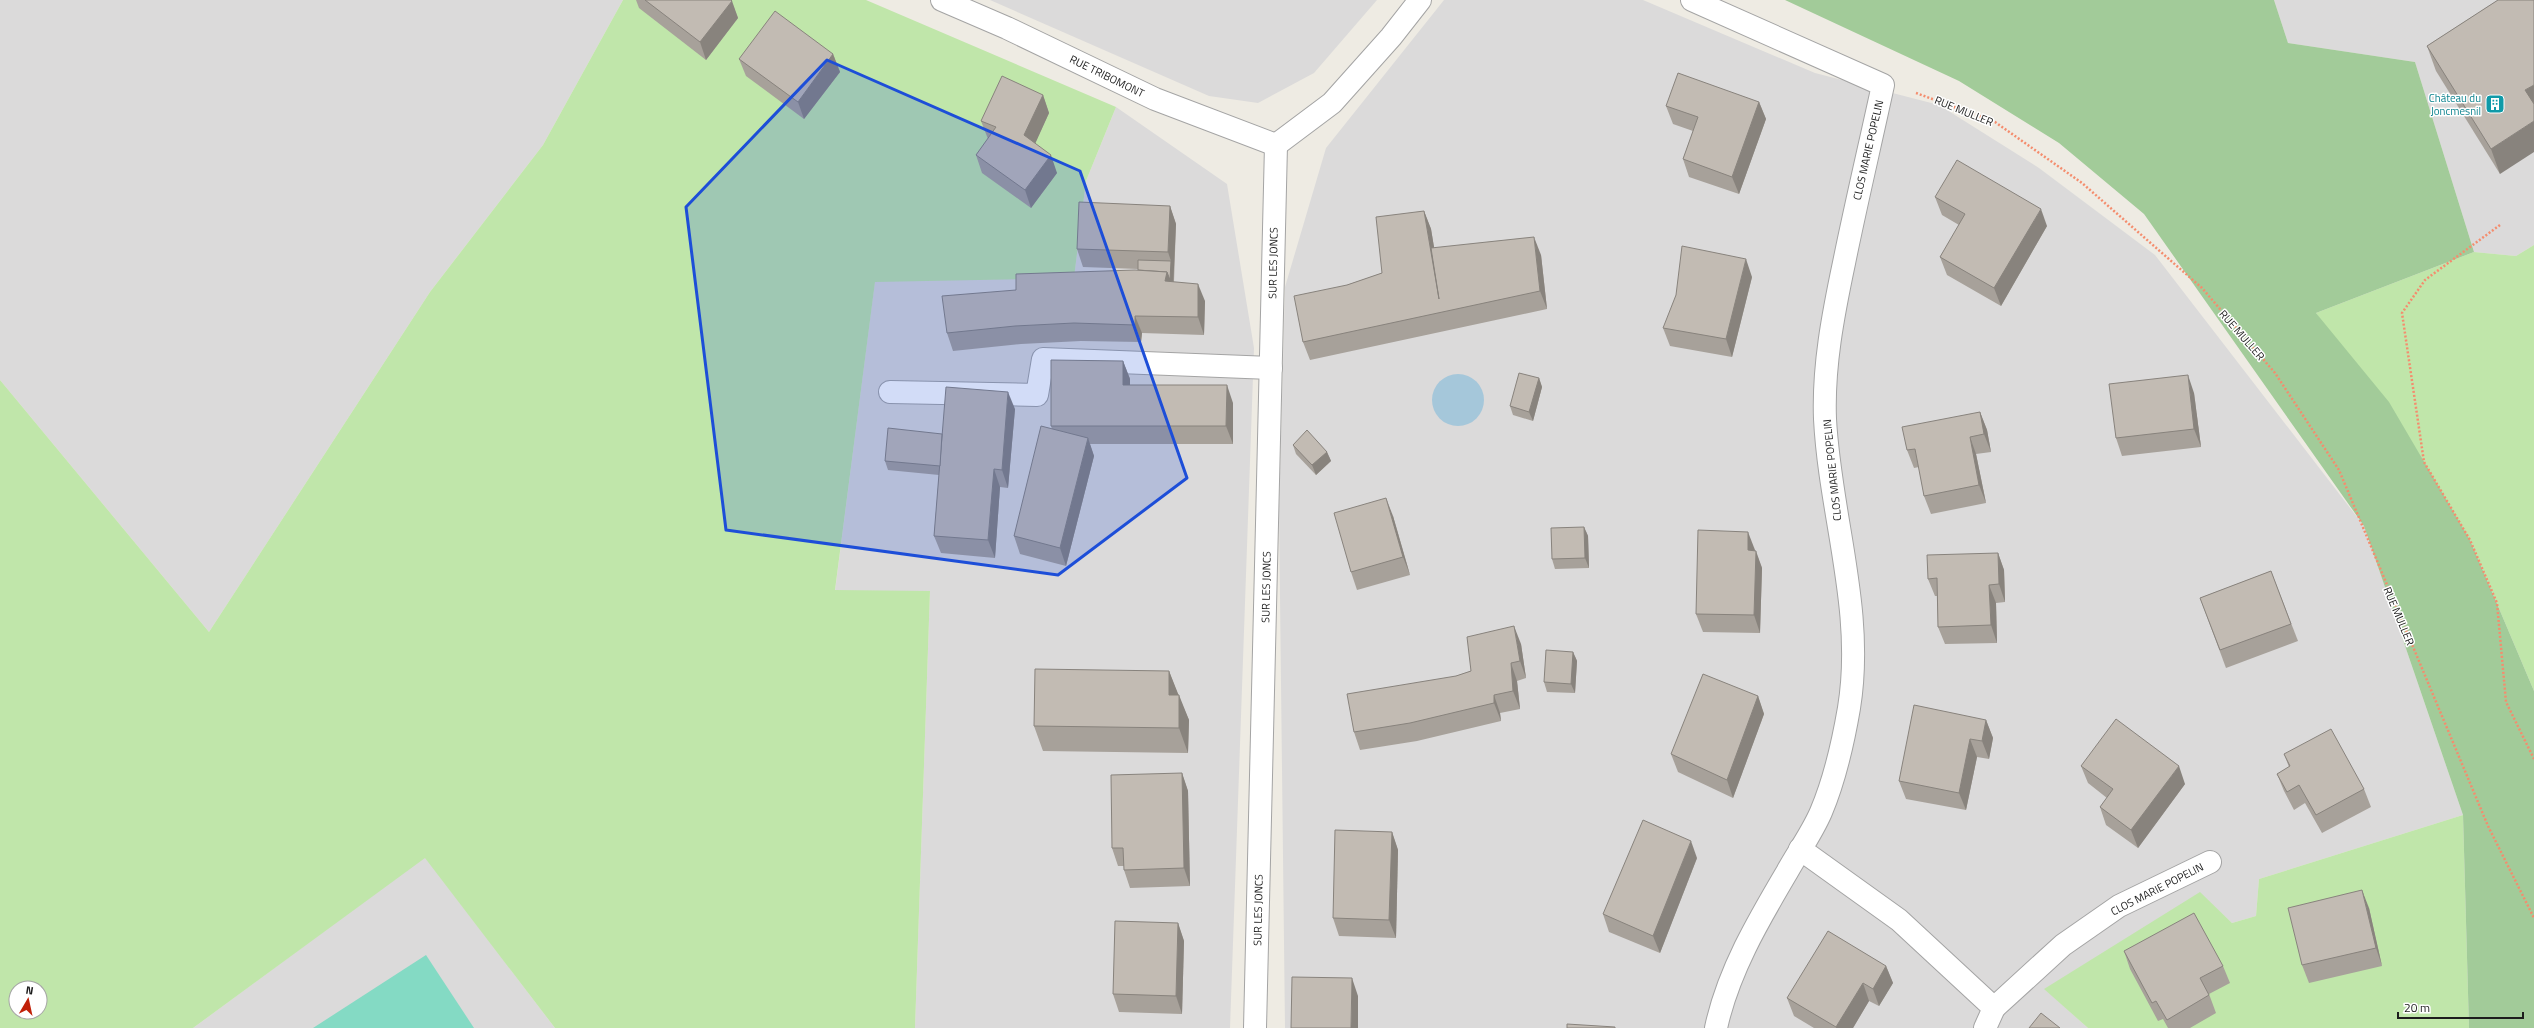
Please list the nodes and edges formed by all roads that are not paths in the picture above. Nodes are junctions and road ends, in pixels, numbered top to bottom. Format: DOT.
graph roads {
  1 [pos="942,0"];
  2 [pos="1420,0"];
  3 [pos="1692,0"];
  4 [pos="1276,145"];
  5 [pos="1271,368"];
  6 [pos="890,392"];
  7 [pos="1800,849"];
  8 [pos="2210,862"];
  9 [pos="1994,1008"];
  10 [pos="1256,1028"];
  11 [pos="1716,1028"];
  12 [pos="1985,1028"];
  1 -- 4 [label="street, RUE TRIBOMONT"];
  2 -- 4 [label="street"];
  3 -- 7 [label="street, CLOS MARIE POPELIN"];
  4 -- 5 [label="street, SUR LES JONCS"];
  5 -- 6 [label="street"];
  5 -- 10 [label="street, SUR LES JONCS"];
  7 -- 9 [label="street"];
  7 -- 11 [label="street, CLOS MARIE POPELIN"];
  8 -- 9 [label="street, CLOS MARIE POPELIN"];
  9 -- 12 [label="street, CLOS MARIE POPELIN"];
}
